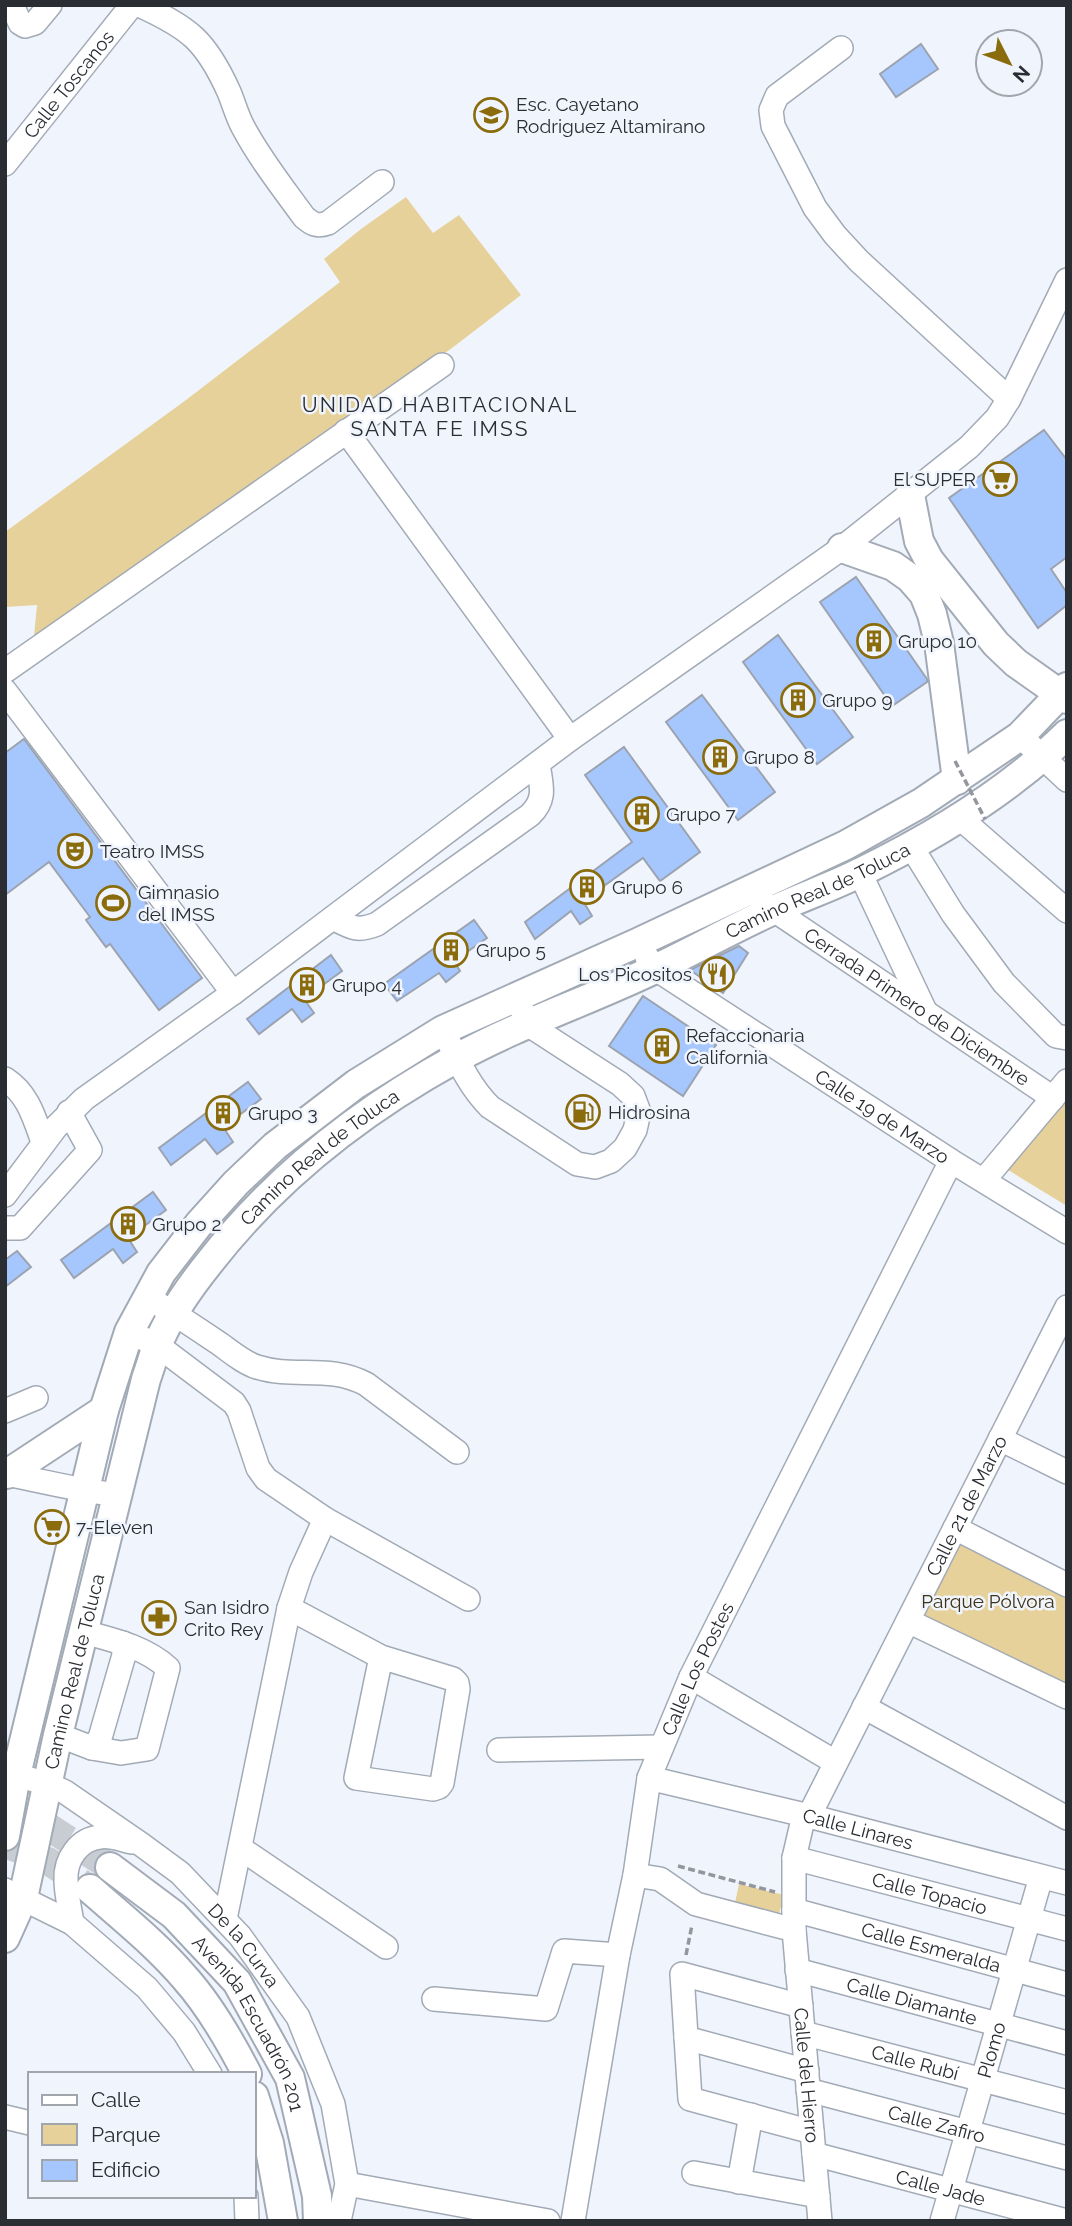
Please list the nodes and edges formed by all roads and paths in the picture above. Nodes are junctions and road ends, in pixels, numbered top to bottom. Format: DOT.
graph roads {
  1 [pos="50,5"];
  2 [pos="132,5"];
  3 [pos="139,5"];
  4 [pos="16,14"];
  5 [pos="841,48"];
  6 [pos="5,164"];
  7 [pos="382,182"];
  8 [pos="1067,280"];
  9 [pos="442,365"];
  10 [pos="1009,399"];
  11 [pos="346,431"];
  12 [pos="910,495"];
  13 [pos="842,548"];
  14 [pos="5,671"];
  15 [pos="5,691"];
  16 [pos="1065,693"];
  17 [pos="1067,734"];
  18 [pos="1020,736"];
  19 [pos="570,739"];
  20 [pos="1043,757"];
  21 [pos="538,764"];
  22 [pos="956,771"];
  23 [pos="1067,780"];
  24 [pos="921,803"];
  25 [pos="972,819"];
  26 [pos="923,840"];
  27 [pos="860,873"];
  28 [pos="745,892"];
  29 [pos="774,909"];
  30 [pos="1067,911"];
  31 [pos="333,918"];
  32 [pos="637,943"];
  33 [pos="656,969"];
  34 [pos="233,993"];
  35 [pos="516,997"];
  36 [pos="926,1013"];
  37 [pos="528,1025"];
  38 [pos="443,1030"];
  39 [pos="1062,1037"];
  40 [pos="457,1058"];
  41 [pos="5,1079"];
  42 [pos="1060,1090"];
  43 [pos="69,1112"];
  44 [pos="43,1142"];
  45 [pos="951,1161"];
  46 [pos="984,1180"];
  47 [pos="236,1183"];
  48 [pos="5,1195"];
  49 [pos="258,1204"];
  50 [pos="5,1228"];
  51 [pos="1067,1232"];
  52 [pos="148,1298"];
  53 [pos="1067,1307"];
  54 [pos="174,1313"];
  55 [pos="129,1332"];
  56 [pos="157,1345"];
  57 [pos="1057,1353"];
  58 [pos="36,1398"];
  59 [pos="104,1410"];
  60 [pos="5,1411"];
  61 [pos="1000,1439"];
  62 [pos="457,1452"];
  63 [pos="1067,1472"];
  64 [pos="6,1474"];
  65 [pos="85,1492"];
  66 [pos="118,1495"];
  67 [pos="326,1519"];
  68 [pos="955,1528"];
  69 [pos="1067,1585"];
  70 [pos="468,1599"];
  71 [pos="289,1608"];
  72 [pos="908,1620"];
  73 [pos="84,1632"];
  74 [pos="123,1643"];
  75 [pos="381,1657"];
  76 [pos="691,1676"];
  77 [pos="1067,1697"];
  78 [pos="864,1707"];
  79 [pos="58,1735"];
  80 [pos="661,1747"];
  81 [pos="92,1748"];
  82 [pos="499,1750"];
  83 [pos="835,1762"];
  84 [pos="11,1774"];
  85 [pos="649,1778"];
  86 [pos="48,1784"];
  87 [pos="806,1816"];
  88 [pos="1067,1818"];
  89 [pos="5,1836"];
  90 [pos="142,1845"];
  91 [pos="240,1848"];
  92 [pos="794,1858"];
  93 [pos="110,1867"];
  94 [pos="635,1875"];
  95 [pos="1041,1877"];
  96 [pos="660,1879"];
  97 [pos="1067,1883"];
  98 [pos="90,1889"];
  99 [pos="14,1894"];
  100 [pos="696,1905"];
  101 [pos="794,1912"];
  102 [pos="225,1919"];
  103 [pos="1029,1919"];
  104 [pos="72,1923"];
  105 [pos="1067,1929"];
  106 [pos="5,1938"];
  107 [pos="386,1947"];
  108 [pos="618,1955"];
  109 [pos="1015,1969"];
  110 [pos="797,1970"];
  111 [pos="682,1974"];
  112 [pos="1067,1984"];
  113 [pos="434,1999"];
  114 [pos="800,2006"];
  115 [pos="999,2024"];
  116 [pos="803,2034"];
  117 [pos="687,2038"];
  118 [pos="1067,2043"];
  119 [pos="209,2072"];
  120 [pos="246,2072"];
  121 [pos="983,2080"];
  122 [pos="807,2081"];
  123 [pos="256,2102"];
  124 [pos="1067,2102"];
  125 [pos="751,2115"];
  126 [pos="5,2116"];
  127 [pos="28,2122"];
  128 [pos="968,2132"];
  129 [pos="813,2143"];
  130 [pos="1067,2158"];
  131 [pos="694,2174"];
  132 [pos="739,2182"];
  133 [pos="347,2184"];
  134 [pos="951,2190"];
  135 [pos="818,2196"];
  136 [pos="246,2198"];
  137 [pos="247,2221"];
  138 [pos="283,2221"];
  139 [pos="318,2221"];
  140 [pos="339,2221"];
  141 [pos="548,2221"];
  142 [pos="573,2221"];
  143 [pos="820,2221"];
  144 [pos="942,2221"];
  145 [pos="1067,2221"];
  1 -- 4 [label="street"];
  2 -- 6 [label="street, Calle Toscanos"];
  3 -- 7 [label="street"];
  5 -- 10 [label="street"];
  8 -- 10 [label="street"];
  9 -- 11 [label="street"];
  10 -- 12 [label="street"];
  11 -- 14 [label="street"];
  11 -- 19 [label="street"];
  12 -- 13 [label="street"];
  12 -- 16 [label="main road"];
  13 -- 19 [label="street"];
  13 -- 22 [label="main road"];
  15 -- 34 [label="street"];
  16 -- 18 [label="main road, Camino Real de Toluca"];
  17 -- 20 [label="main road, Camino Real de Toluca"];
  18 -- 20 [label="street"];
  18 -- 22 [label="main road, Camino Real de Toluca"];
  19 -- 21 [label="street"];
  20 -- 23 [label="street"];
  20 -- 25 [label="main road, Camino Real de Toluca"];
  21 -- 31 [label="street"];
  21 -- 31 [label="street"];
  22 -- 24 [label="main road, Camino Real de Toluca"];
  22 -- 25 [label="path, bridge"];
  24 -- 26 [label="main road"];
  24 -- 28 [label="main road, Camino Real de Toluca"];
  25 -- 26 [label="main road, Camino Real de Toluca"];
  25 -- 30 [label="street"];
  26 -- 27 [label="main road, Camino Real de Toluca"];
  26 -- 39 [label="street"];
  27 -- 29 [label="main road, Camino Real de Toluca"];
  27 -- 36 [label="street"];
  28 -- 29 [label="street, Cerrada Primero de Diciembre"];
  28 -- 32 [label="main road, Camino Real de Toluca"];
  29 -- 33 [label="main road, Camino Real de Toluca"];
  29 -- 36 [label="street, Cerrada Primero de Diciembre"];
  31 -- 34 [label="street"];
  32 -- 33 [label="street, Calle 19 de Marzo"];
  32 -- 35 [label="main road, Camino Real de Toluca"];
  33 -- 37 [label="main road, Camino Real de Toluca"];
  33 -- 45 [label="street, Calle 19 de Marzo"];
  34 -- 43 [label="street"];
  35 -- 37 [label="street"];
  35 -- 38 [label="main road, Camino Real de Toluca"];
  36 -- 42 [label="street, Cerrada Primero de Diciembre"];
  37 -- 40 [label="main road, Camino Real de Toluca"];
  37 -- 40 [label="street"];
  38 -- 40 [label="street"];
  38 -- 47 [label="main road, Camino Real de Toluca"];
  40 -- 49 [label="main road, Camino Real de Toluca"];
  41 -- 44 [label="street"];
  42 -- 46 [label="street"];
  43 -- 44 [label="street"];
  43 -- 50 [label="street"];
  44 -- 48 [label="street"];
  45 -- 46 [label="street, Calle 19 de Marzo"];
  45 -- 76 [label="street, Calle Los Postes"];
  46 -- 51 [label="street, Calle 19 de Marzo"];
  47 -- 49 [label="main road"];
  47 -- 52 [label="main road, Camino Real de Toluca"];
  49 -- 54 [label="main road, Camino Real de Toluca"];
  52 -- 54 [label="street"];
  52 -- 55 [label="main road, Camino Real de Toluca"];
  53 -- 57 [label="street, Calle 21 de Marzo"];
  54 -- 56 [label="main road, Camino Real de Toluca"];
  54 -- 62 [label="street"];
  55 -- 56 [label="street"];
  55 -- 59 [label="main road, Camino Real de Toluca"];
  56 -- 66 [label="main road, Camino Real de Toluca"];
  56 -- 67 [label="street"];
  57 -- 61 [label="street, Calle 21 de Marzo"];
  58 -- 60 [label="street"];
  59 -- 64 [label="main road"];
  59 -- 65 [label="main road, Camino Real de Toluca"];
  61 -- 63 [label="street"];
  61 -- 68 [label="street, Calle 21 de Marzo"];
  64 -- 65 [label="street"];
  65 -- 66 [label="street"];
  65 -- 84 [label="main road, Camino Real de Toluca"];
  66 -- 73 [label="main road, Camino Real de Toluca"];
  67 -- 70 [label="street"];
  67 -- 71 [label="street"];
  68 -- 69 [label="street"];
  68 -- 72 [label="street, Calle 21 de Marzo"];
  71 -- 75 [label="street"];
  71 -- 91 [label="street"];
  72 -- 77 [label="street"];
  72 -- 78 [label="street, Calle 21 de Marzo"];
  73 -- 74 [label="street"];
  73 -- 79 [label="main road, Camino Real de Toluca"];
  74 -- 81 [label="street"];
  74 -- 81 [label="street"];
  75 -- 75 [label="street"];
  76 -- 80 [label="street, Calle Los Postes"];
  76 -- 83 [label="street"];
  78 -- 83 [label="street, Calle 21 de Marzo"];
  78 -- 88 [label="street"];
  79 -- 81 [label="street"];
  79 -- 86 [label="main road, Camino Real de Toluca"];
  80 -- 82 [label="street"];
  80 -- 85 [label="street, Calle Los Postes"];
  83 -- 87 [label="street, Calle 21 de Marzo"];
  84 -- 86 [label="street, De la Curva"];
  84 -- 89 [label="main road, Camino Real de Toluca"];
  85 -- 87 [label="street, Calle Linares"];
  85 -- 94 [label="street, Calle Los Postes"];
  86 -- 90 [label="street, De la Curva"];
  86 -- 99 [label="main road, Camino Real de Toluca"];
  87 -- 92 [label="street, Calle 21 de Marzo"];
  87 -- 95 [label="street, Calle Linares"];
  90 -- 102 [label="street, De la Curva"];
  90 -- 104 [label="street"];
  91 -- 102 [label="street"];
  91 -- 107 [label="street"];
  92 -- 101 [label="street, Calle del Hierro"];
  92 -- 103 [label="street, Calle Topacio"];
  93 -- 139 [label="main road, Avenida Escuadrón 201"];
  94 -- 96 [label="street"];
  94 -- 108 [label="street, Calle Los Postes"];
  95 -- 97 [label="street, Calle Linares"];
  95 -- 103 [label="street, Plomo"];
  96 -- 100 [label="street"];
  96 -- 101 [label="path"];
  98 -- 120 [label="main road, Avenida Escuadrón 201"];
  99 -- 104 [label="street"];
  99 -- 106 [label="main road, Camino Real de Toluca"];
  100 -- 101 [label="street, Calle Esmeralda"];
  100 -- 111 [label="path"];
  101 -- 109 [label="street, Calle Esmeralda"];
  101 -- 110 [label="street, Calle del Hierro"];
  102 -- 133 [label="street, De la Curva"];
  103 -- 105 [label="street, Calle Topacio"];
  103 -- 109 [label="street, Plomo"];
  104 -- 119 [label="street"];
  108 -- 113 [label="street"];
  108 -- 142 [label="street, Calle Los Postes"];
  109 -- 112 [label="street, Calle Esmeralda"];
  109 -- 115 [label="street, Plomo"];
  110 -- 114 [label="street, Calle del Hierro"];
  110 -- 115 [label="street, Calle Diamante"];
  111 -- 114 [label="street"];
  111 -- 117 [label="street"];
  114 -- 116 [label="street, Calle del Hierro"];
  115 -- 118 [label="street, Calle Diamante"];
  115 -- 121 [label="street, Plomo"];
  116 -- 121 [label="street, Calle Rubí"];
  116 -- 122 [label="street, Calle del Hierro"];
  117 -- 122 [label="street, Calle Zafiro"];
  117 -- 125 [label="street, Calle Jade"];
  121 -- 124 [label="street, Calle Rubí"];
  121 -- 128 [label="street, Plomo"];
  122 -- 128 [label="street, Calle Zafiro"];
  122 -- 129 [label="street, Calle del Hierro"];
  123 -- 138 [label="main road, Avenida Escuadrón 201"];
  125 -- 129 [label="street, Calle Jade"];
  125 -- 132 [label="street"];
  126 -- 127 [label="street"];
  128 -- 130 [label="street, Calle Zafiro"];
  128 -- 134 [label="street, Plomo"];
  129 -- 134 [label="street, Calle Jade"];
  129 -- 135 [label="street, Calle del Hierro"];
  131 -- 132 [label="street"];
  132 -- 135 [label="street"];
  133 -- 140 [label="street, De la Curva"];
  133 -- 141 [label="street"];
  134 -- 144 [label="street, Plomo"];
  134 -- 145 [label="street, Calle Jade"];
  135 -- 143 [label="street, Calle del Hierro"];
  136 -- 137 [label="street"];
}
